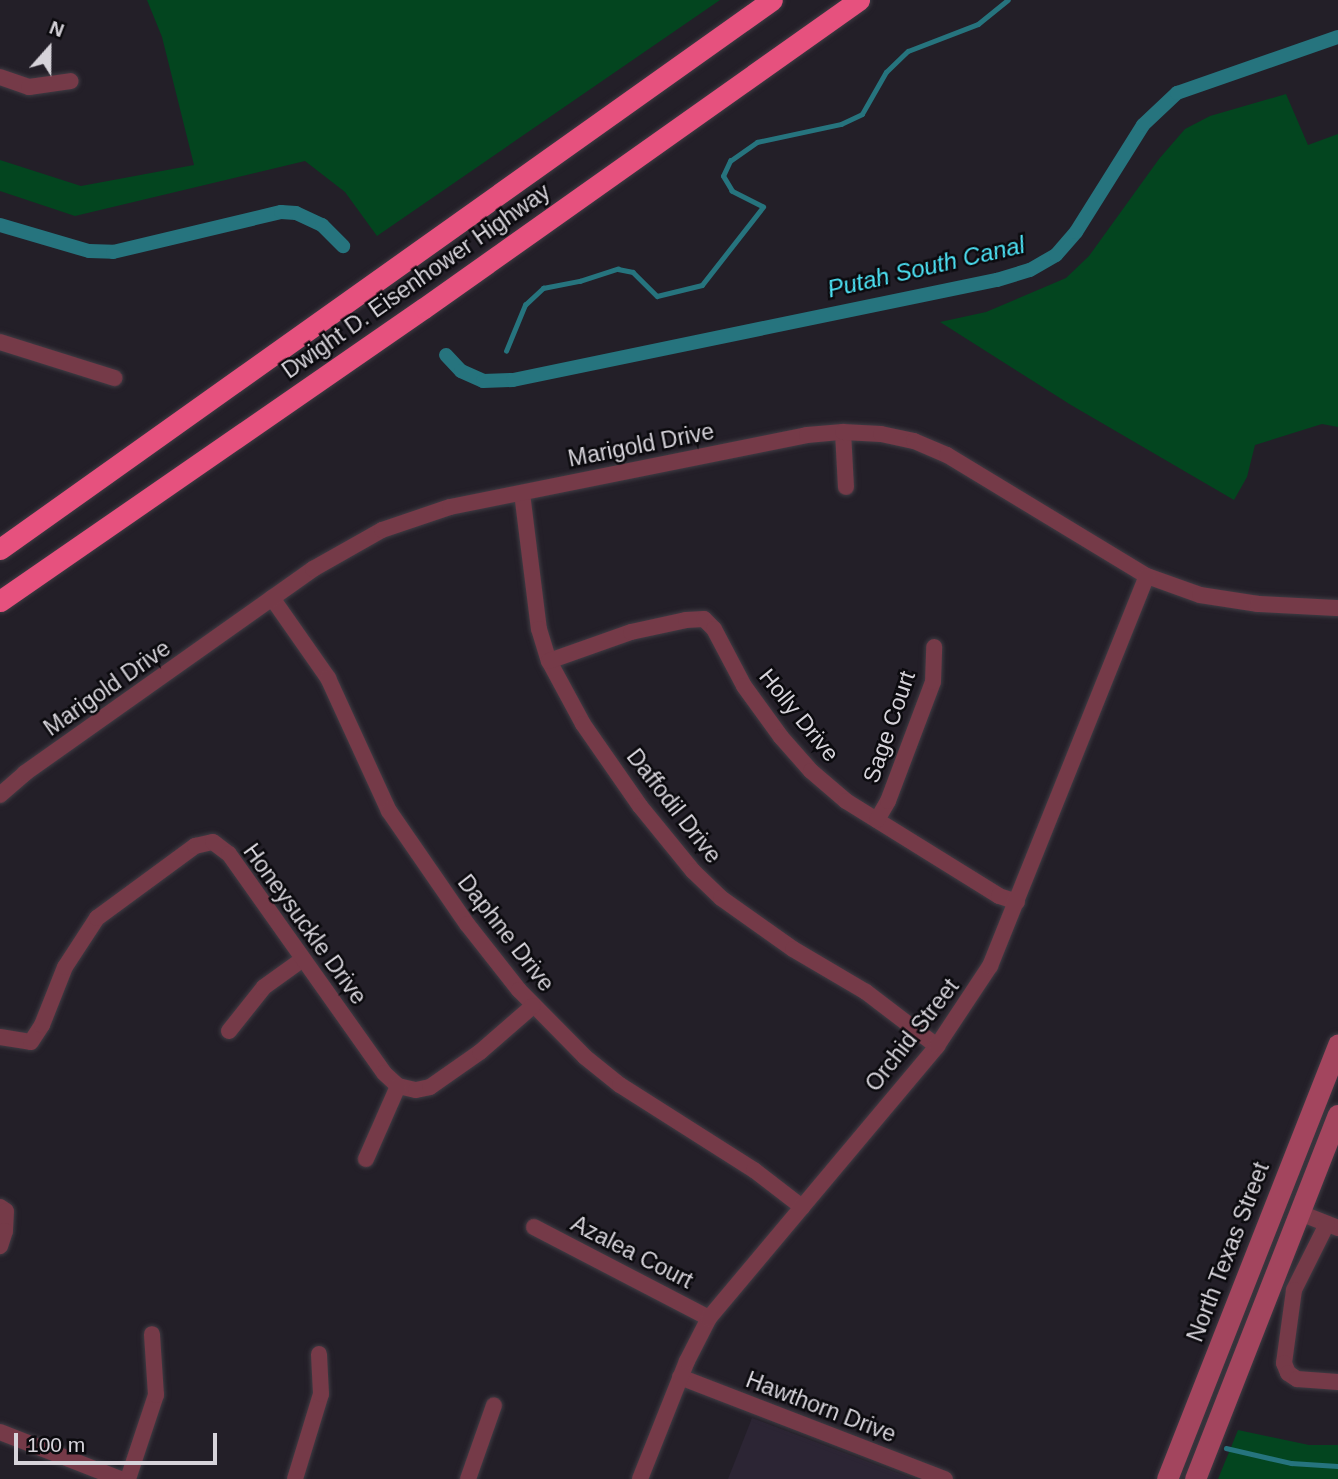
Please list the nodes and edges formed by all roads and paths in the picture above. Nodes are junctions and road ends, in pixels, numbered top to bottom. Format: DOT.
graph roads {
  1 [pos="772,0"];
  2 [pos="859,0"];
  3 [pos="0,77"];
  4 [pos="71,80"];
  5 [pos="0,342"];
  6 [pos="114,378"];
  7 [pos="843,432"];
  8 [pos="846,486"];
  9 [pos="522,493"];
  10 [pos="0,549"];
  11 [pos="1146,576"];
  12 [pos="272,598"];
  13 [pos="0,601"];
  14 [pos="1338,608"];
  15 [pos="934,647"];
  16 [pos="549,661"];
  17 [pos="0,795"];
  18 [pos="877,820"];
  19 [pos="1017,902"];
  20 [pos="303,959"];
  21 [pos="533,1006"];
  22 [pos="229,1031"];
  23 [pos="0,1037"];
  24 [pos="1338,1044"];
  25 [pos="937,1046"];
  26 [pos="398,1086"];
  27 [pos="1338,1115"];
  28 [pos="366,1159"];
  29 [pos="0,1207"];
  30 [pos="802,1207"];
  31 [pos="1300,1213"];
  32 [pos="1333,1226"];
  33 [pos="534,1227"];
  34 [pos="0,1246"];
  35 [pos="709,1318"];
  36 [pos="152,1334"];
  37 [pos="319,1353"];
  38 [pos="680,1377"];
  39 [pos="1338,1382"];
  40 [pos="494,1405"];
  41 [pos="0,1432"];
  42 [pos="120,1479"];
  43 [pos="128,1479"];
  44 [pos="295,1479"];
  45 [pos="468,1479"];
  46 [pos="640,1479"];
  47 [pos="945,1479"];
  48 [pos="1167,1479"];
  49 [pos="1195,1479"];
  1 -- 10 [label="highway, Dwight D. Eisenhower Highway"];
  2 -- 13 [label="highway, Dwight D. Eisenhower Highway"];
  3 -- 4 [label="street"];
  5 -- 6 [label="street"];
  7 -- 8 [label="street"];
  7 -- 9 [label="street, Marigold Drive"];
  7 -- 11 [label="street, Marigold Drive"];
  9 -- 12 [label="street, Marigold Drive"];
  9 -- 16 [label="street, Daffodil Drive"];
  11 -- 14 [label="street, Marigold Drive"];
  11 -- 19 [label="street, Orchid Street"];
  12 -- 17 [label="street, Marigold Drive"];
  12 -- 21 [label="street, Daphne Drive"];
  15 -- 18 [label="street, Sage Court"];
  16 -- 18 [label="street, Holly Drive"];
  16 -- 25 [label="street, Daffodil Drive"];
  18 -- 19 [label="street, Holly Drive"];
  19 -- 25 [label="street, Orchid Street"];
  20 -- 22 [label="street"];
  20 -- 23 [label="street, Honeysuckle Drive"];
  20 -- 26 [label="street, Honeysuckle Drive"];
  21 -- 26 [label="street"];
  21 -- 30 [label="street, Daphne Drive"];
  24 -- 48 [label="main road, North Texas Street"];
  25 -- 30 [label="street, Orchid Street"];
  26 -- 28 [label="street"];
  27 -- 31 [label="main road"];
  29 -- 34 [label="street"];
  30 -- 35 [label="street, Orchid Street"];
  31 -- 32 [label="street"];
  31 -- 49 [label="main road"];
  32 -- 39 [label="street"];
  33 -- 35 [label="street, Azalea Court"];
  35 -- 38 [label="street, Orchid Street"];
  36 -- 43 [label="street"];
  37 -- 44 [label="street"];
  38 -- 46 [label="street, Orchid Street"];
  38 -- 47 [label="street, Hawthorn Drive"];
  40 -- 45 [label="street"];
  41 -- 42 [label="street"];
}
